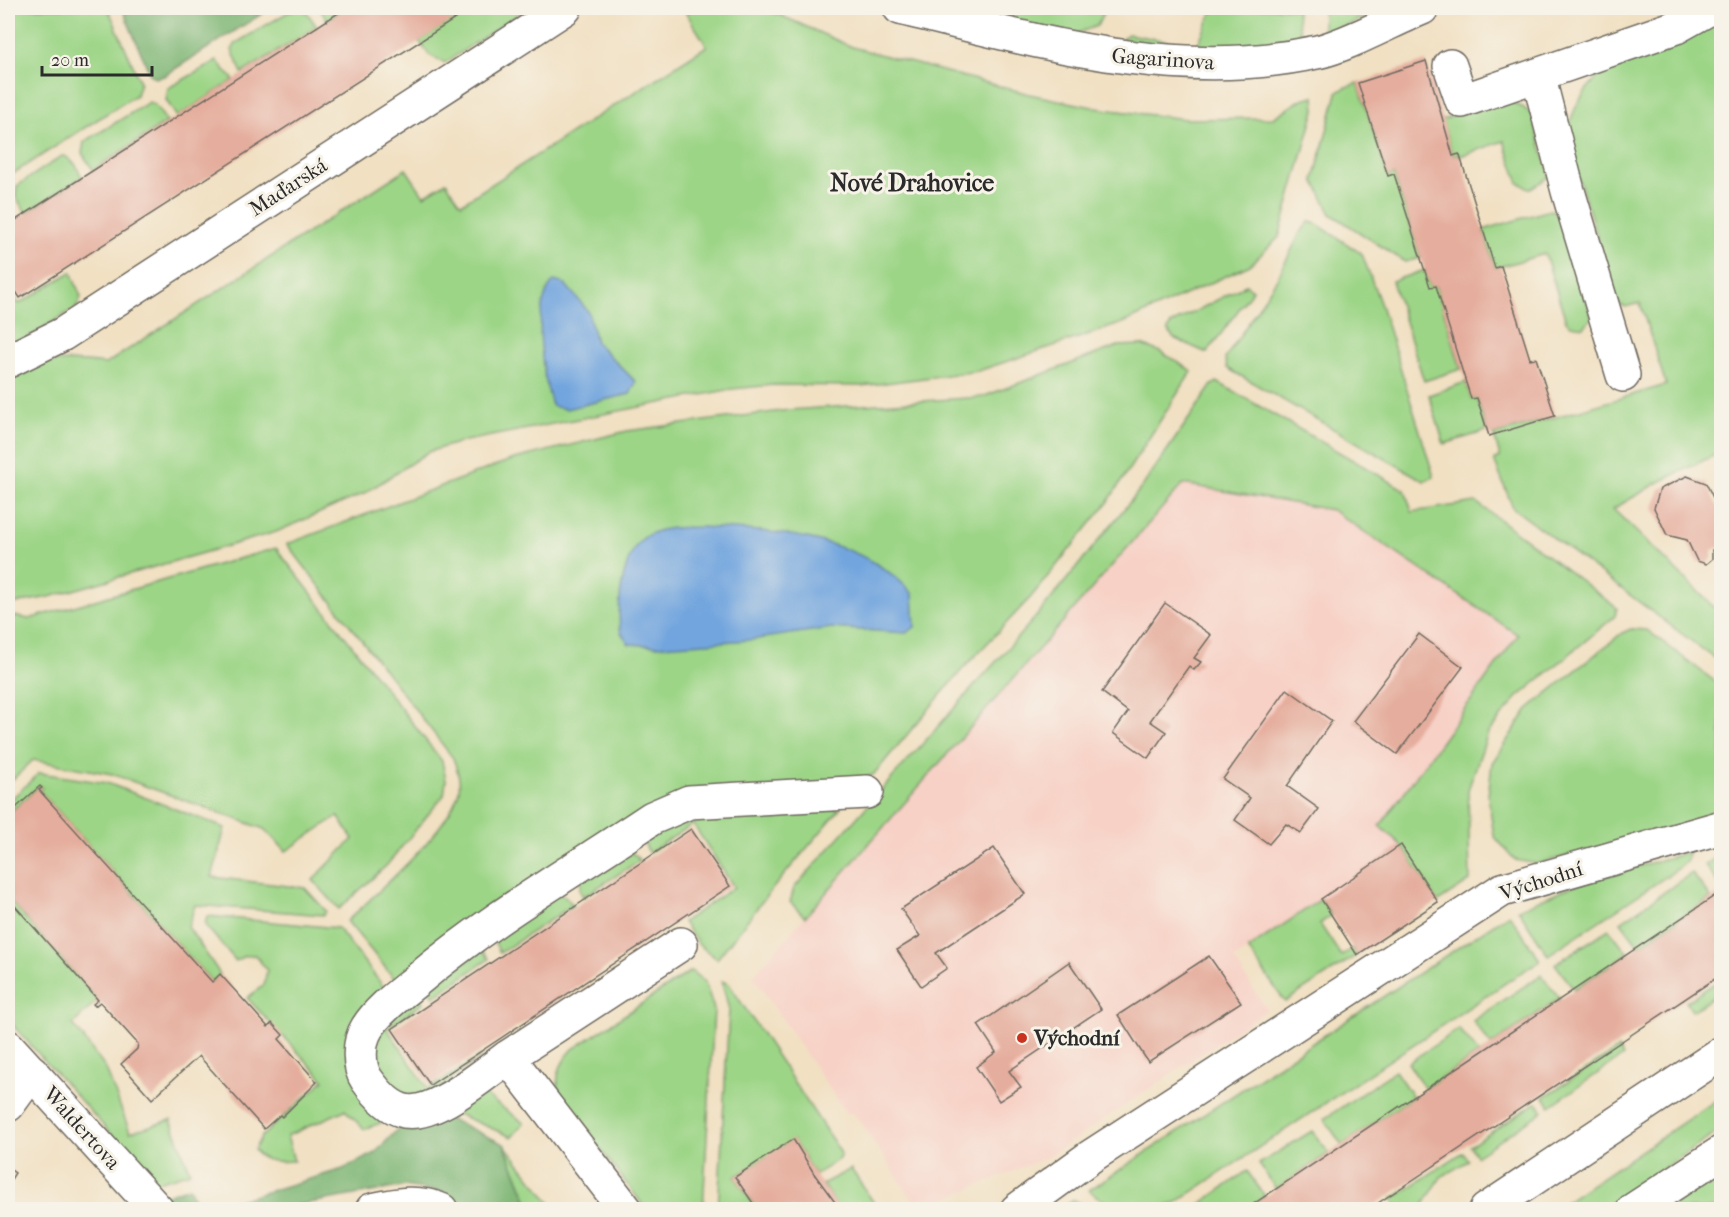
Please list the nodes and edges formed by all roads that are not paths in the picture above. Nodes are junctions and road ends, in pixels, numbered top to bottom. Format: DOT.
graph roads {
  1 [pos="566,8"];
  2 [pos="900,8"];
  3 [pos="1422,8"];
  4 [pos="1710,8"];
  5 [pos="1450,66"];
  6 [pos="1538,75"];
  7 [pos="8,361"];
  8 [pos="1623,375"];
  9 [pos="867,792"];
  10 [pos="1722,827"];
  11 [pos="681,944"];
  12 [pos="8,1047"];
  13 [pos="1722,1053"];
  14 [pos="508,1057"];
  15 [pos="32,1072"];
  16 [pos="8,1105"];
  17 [pos="1722,1152"];
  18 [pos="157,1209"];
  19 [pos="372,1209"];
  20 [pos="441,1209"];
  21 [pos="626,1209"];
  22 [pos="1017,1209"];
  23 [pos="1486,1209"];
  24 [pos="1634,1209"];
  1 -- 7 [label="street, Maďarská"];
  2 -- 3 [label="street, Gagarinova"];
  4 -- 6 [label="street"];
  5 -- 6 [label="street"];
  6 -- 8 [label="street"];
  9 -- 14 [label="street"];
  10 -- 22 [label="street, Východní"];
  11 -- 14 [label="street"];
  12 -- 15 [label="street, Waldertova"];
  13 -- 23 [label="street"];
  14 -- 21 [label="street"];
  15 -- 16 [label="street"];
  15 -- 18 [label="street, Waldertova"];
  17 -- 24 [label="street"];
  19 -- 20 [label="street"];
}
